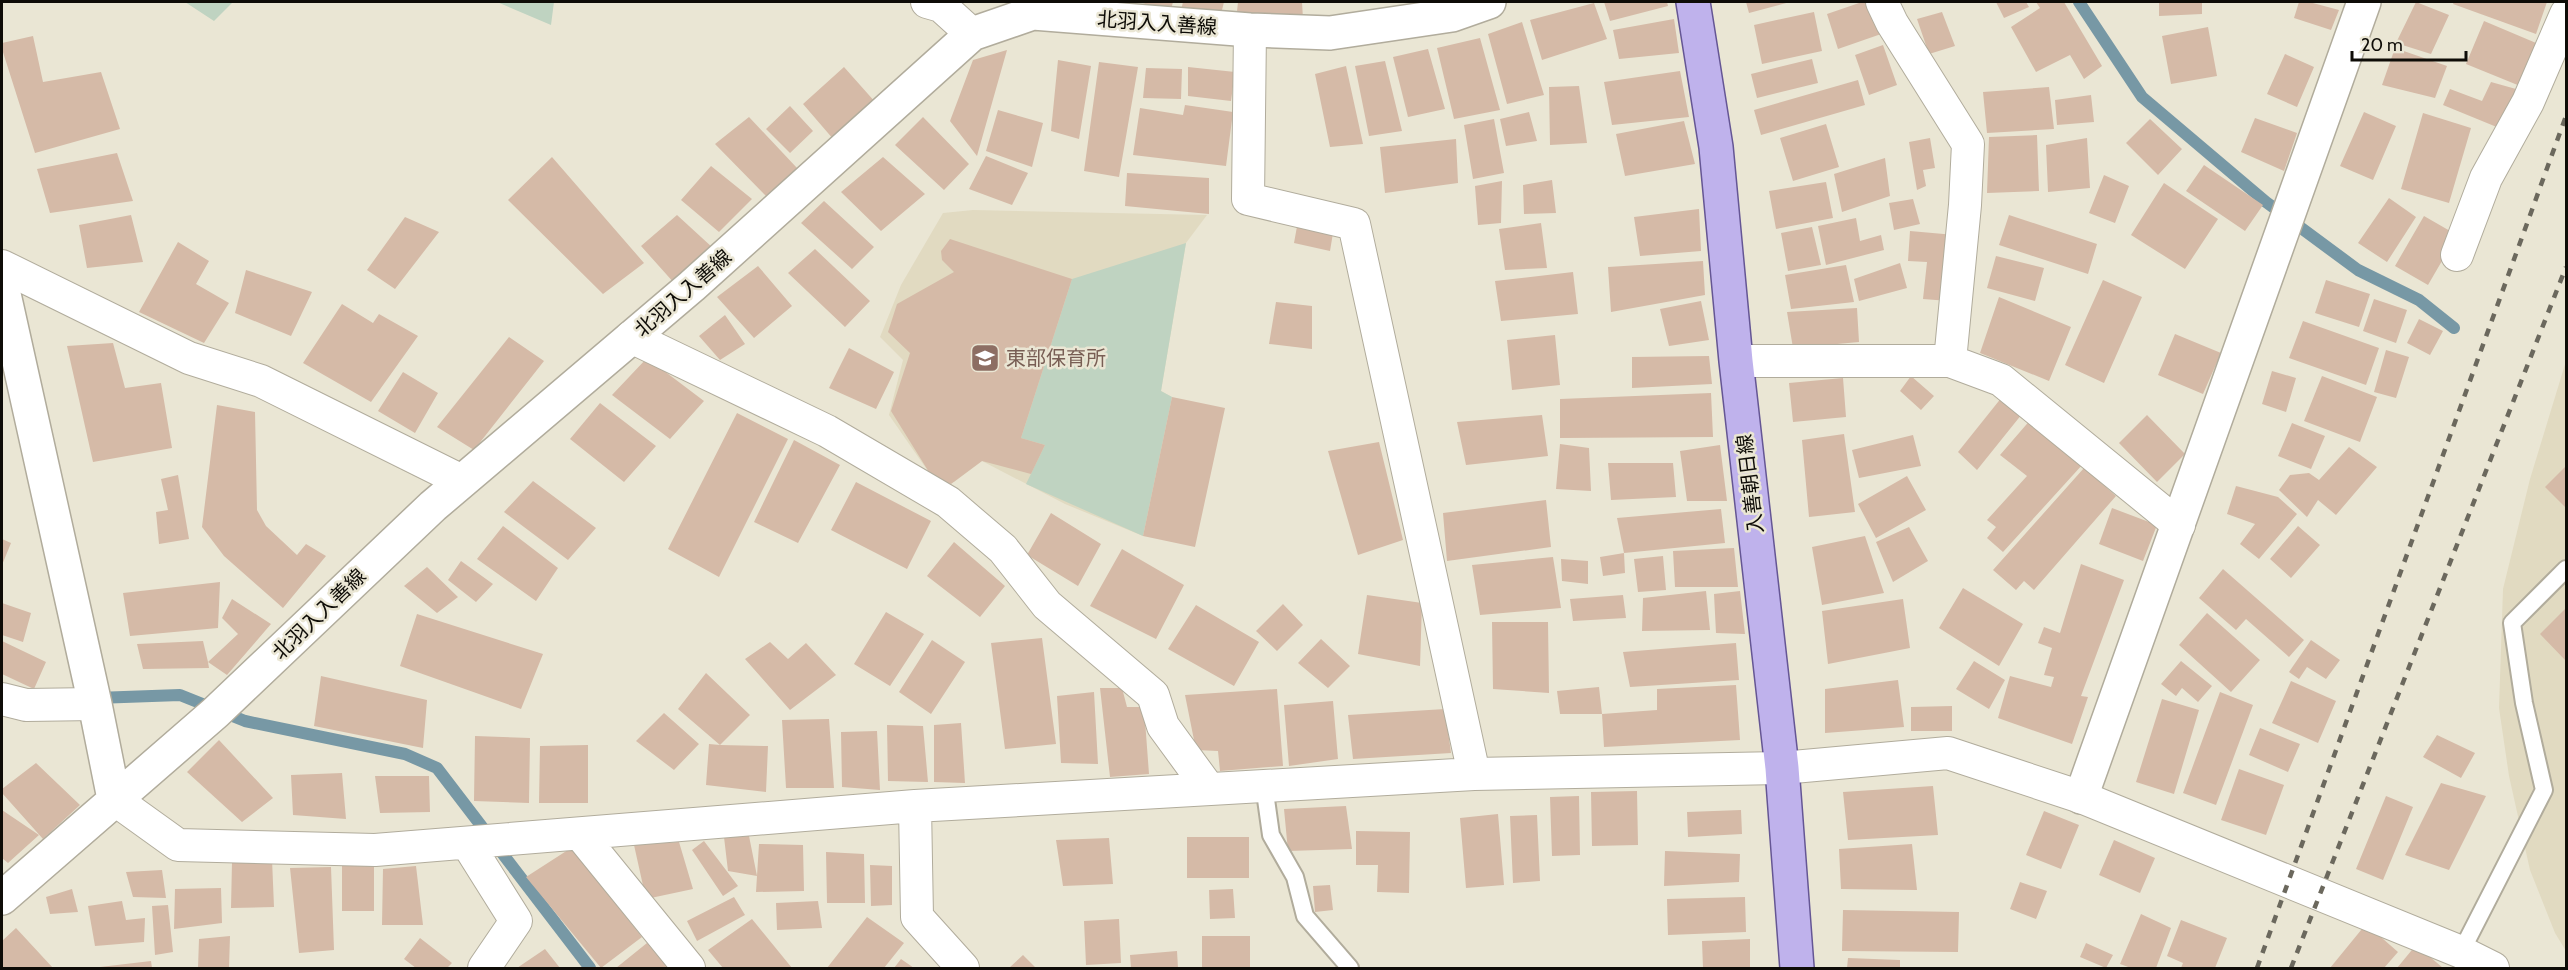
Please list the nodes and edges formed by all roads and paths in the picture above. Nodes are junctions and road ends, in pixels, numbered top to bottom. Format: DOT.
graph roads {
  1 [pos="1488,2"];
  2 [pos="1693,2"];
  3 [pos="1882,2"];
  4 [pos="2364,2"];
  5 [pos="937,3"];
  6 [pos="2566,14"];
  7 [pos="1250,30"];
  8 [pos="972,34"];
  9 [pos="2457,255"];
  10 [pos="2,266"];
  11 [pos="2,285"];
  12 [pos="631,338"];
  13 [pos="1736,361"];
  14 [pos="1950,361"];
  15 [pos="462,481"];
  16 [pos="2179,525"];
  17 [pos="2566,569"];
  18 [pos="2,699"];
  19 [pos="95,704"];
  20 [pos="1782,768"];
  21 [pos="1474,774"];
  22 [pos="1264,785"];
  23 [pos="1209,789"];
  24 [pos="2082,797"];
  25 [pos="114,800"];
  26 [pos="915,806"];
  27 [pos="580,834"];
  28 [pos="467,843"];
  29 [pos="2,898"];
  30 [pos="2461,952"];
  31 [pos="484,969"];
  32 [pos="689,969"];
  33 [pos="963,969"];
  34 [pos="1350,969"];
  35 [pos="1797,969"];
  36 [pos="2493,969"];
  1 -- 7 [label="main road, 北羽入入善線"];
  2 -- 13 [label="main road, 入善朝日線"];
  3 -- 14 [label="street"];
  4 -- 16 [label="main road"];
  5 -- 8 [label="street"];
  6 -- 9 [label="street"];
  7 -- 8 [label="main road, 北羽入入善線"];
  7 -- 21 [label="street"];
  8 -- 12 [label="main road, 北羽入入善線"];
  10 -- 15 [label="street"];
  11 -- 19 [label="main road"];
  12 -- 15 [label="main road, 北羽入入善線"];
  12 -- 23 [label="street"];
  13 -- 14 [label="street"];
  13 -- 20 [label="main road, 入善朝日線"];
  14 -- 16 [label="street"];
  15 -- 25 [label="main road, 北羽入入善線"];
  16 -- 24 [label="main road"];
  17 -- 30 [label="lane"];
  18 -- 19 [label="street"];
  19 -- 25 [label="main road"];
  20 -- 21 [label="street"];
  20 -- 24 [label="street"];
  20 -- 35 [label="main road, 入善朝日線"];
  21 -- 22 [label="street"];
  22 -- 23 [label="street"];
  22 -- 34 [label="lane"];
  23 -- 26 [label="street"];
  24 -- 30 [label="street"];
  25 -- 28 [label="street"];
  25 -- 29 [label="main road, 北羽入入善線"];
  26 -- 27 [label="street"];
  26 -- 33 [label="street"];
  27 -- 28 [label="street"];
  27 -- 32 [label="street"];
  28 -- 31 [label="street"];
  30 -- 36 [label="street"];
}
